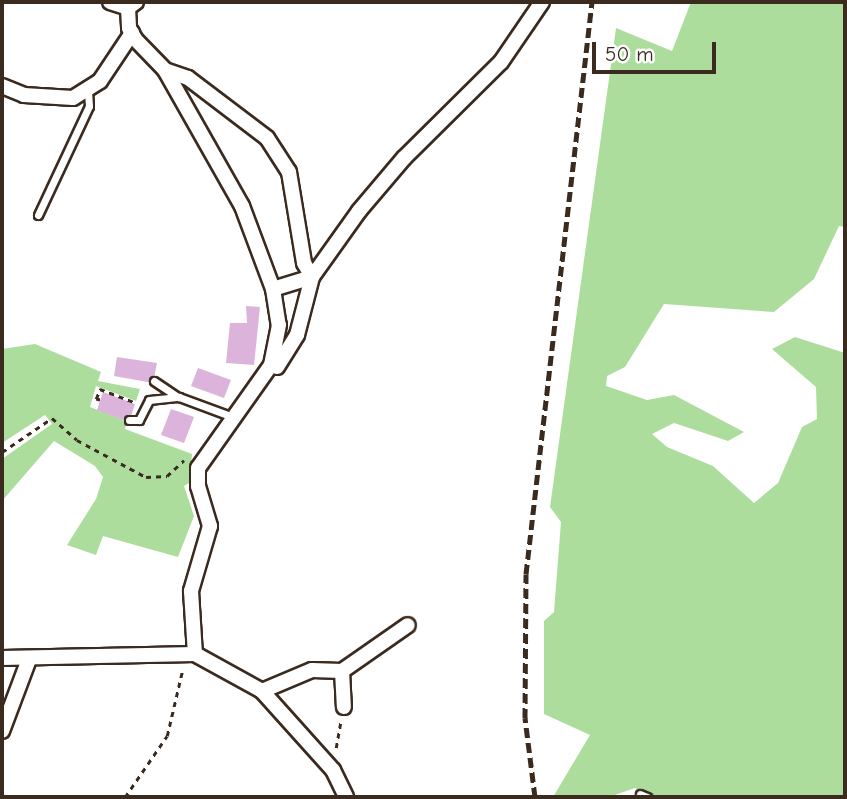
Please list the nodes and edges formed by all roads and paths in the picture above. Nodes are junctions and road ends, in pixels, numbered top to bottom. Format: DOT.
graph roads {
  1 [pos="110,2"];
  2 [pos="542,2"];
  3 [pos="132,5"];
  4 [pos="132,33"];
  5 [pos="165,70"];
  6 [pos="2,86"];
  7 [pos="88,92"];
  8 [pos="38,215"];
  9 [pos="312,277"];
  10 [pos="273,289"];
  11 [pos="153,381"];
  12 [pos="179,397"];
  13 [pos="100,400"];
  14 [pos="137,403"];
  15 [pos="243,404"];
  16 [pos="233,417"];
  17 [pos="130,420"];
  18 [pos="2,452"];
  19 [pos="201,460"];
  20 [pos="408,625"];
  21 [pos="191,654"];
  22 [pos="2,658"];
  23 [pos="29,659"];
  24 [pos="342,671"];
  25 [pos="262,691"];
  26 [pos="344,707"];
  27 [pos="2,732"];
  28 [pos="333,771"];
  29 [pos="125,797"];
  30 [pos="346,797"];
  1 -- 3 [label="street"];
  2 -- 9 [label="street"];
  3 -- 4 [label="street"];
  4 -- 5 [label="street"];
  4 -- 7 [label="street"];
  5 -- 9 [label="street"];
  5 -- 10 [label="street"];
  6 -- 7 [label="street"];
  7 -- 8 [label="lane"];
  9 -- 10 [label="street"];
  9 -- 15 [label="street"];
  10 -- 15 [label="street"];
  11 -- 12 [label="lane"];
  12 -- 16 [label="lane"];
  12 -- 17 [label="lane"];
  13 -- 14 [label="path"];
  15 -- 16 [label="street"];
  16 -- 19 [label="street"];
  18 -- 19 [label="path"];
  19 -- 21 [label="street"];
  20 -- 24 [label="street"];
  21 -- 23 [label="street"];
  21 -- 25 [label="street"];
  21 -- 29 [label="path"];
  22 -- 23 [label="street"];
  23 -- 27 [label="street"];
  24 -- 25 [label="street"];
  24 -- 26 [label="street"];
  25 -- 28 [label="street"];
  26 -- 28 [label="path"];
  28 -- 30 [label="street"];
}
